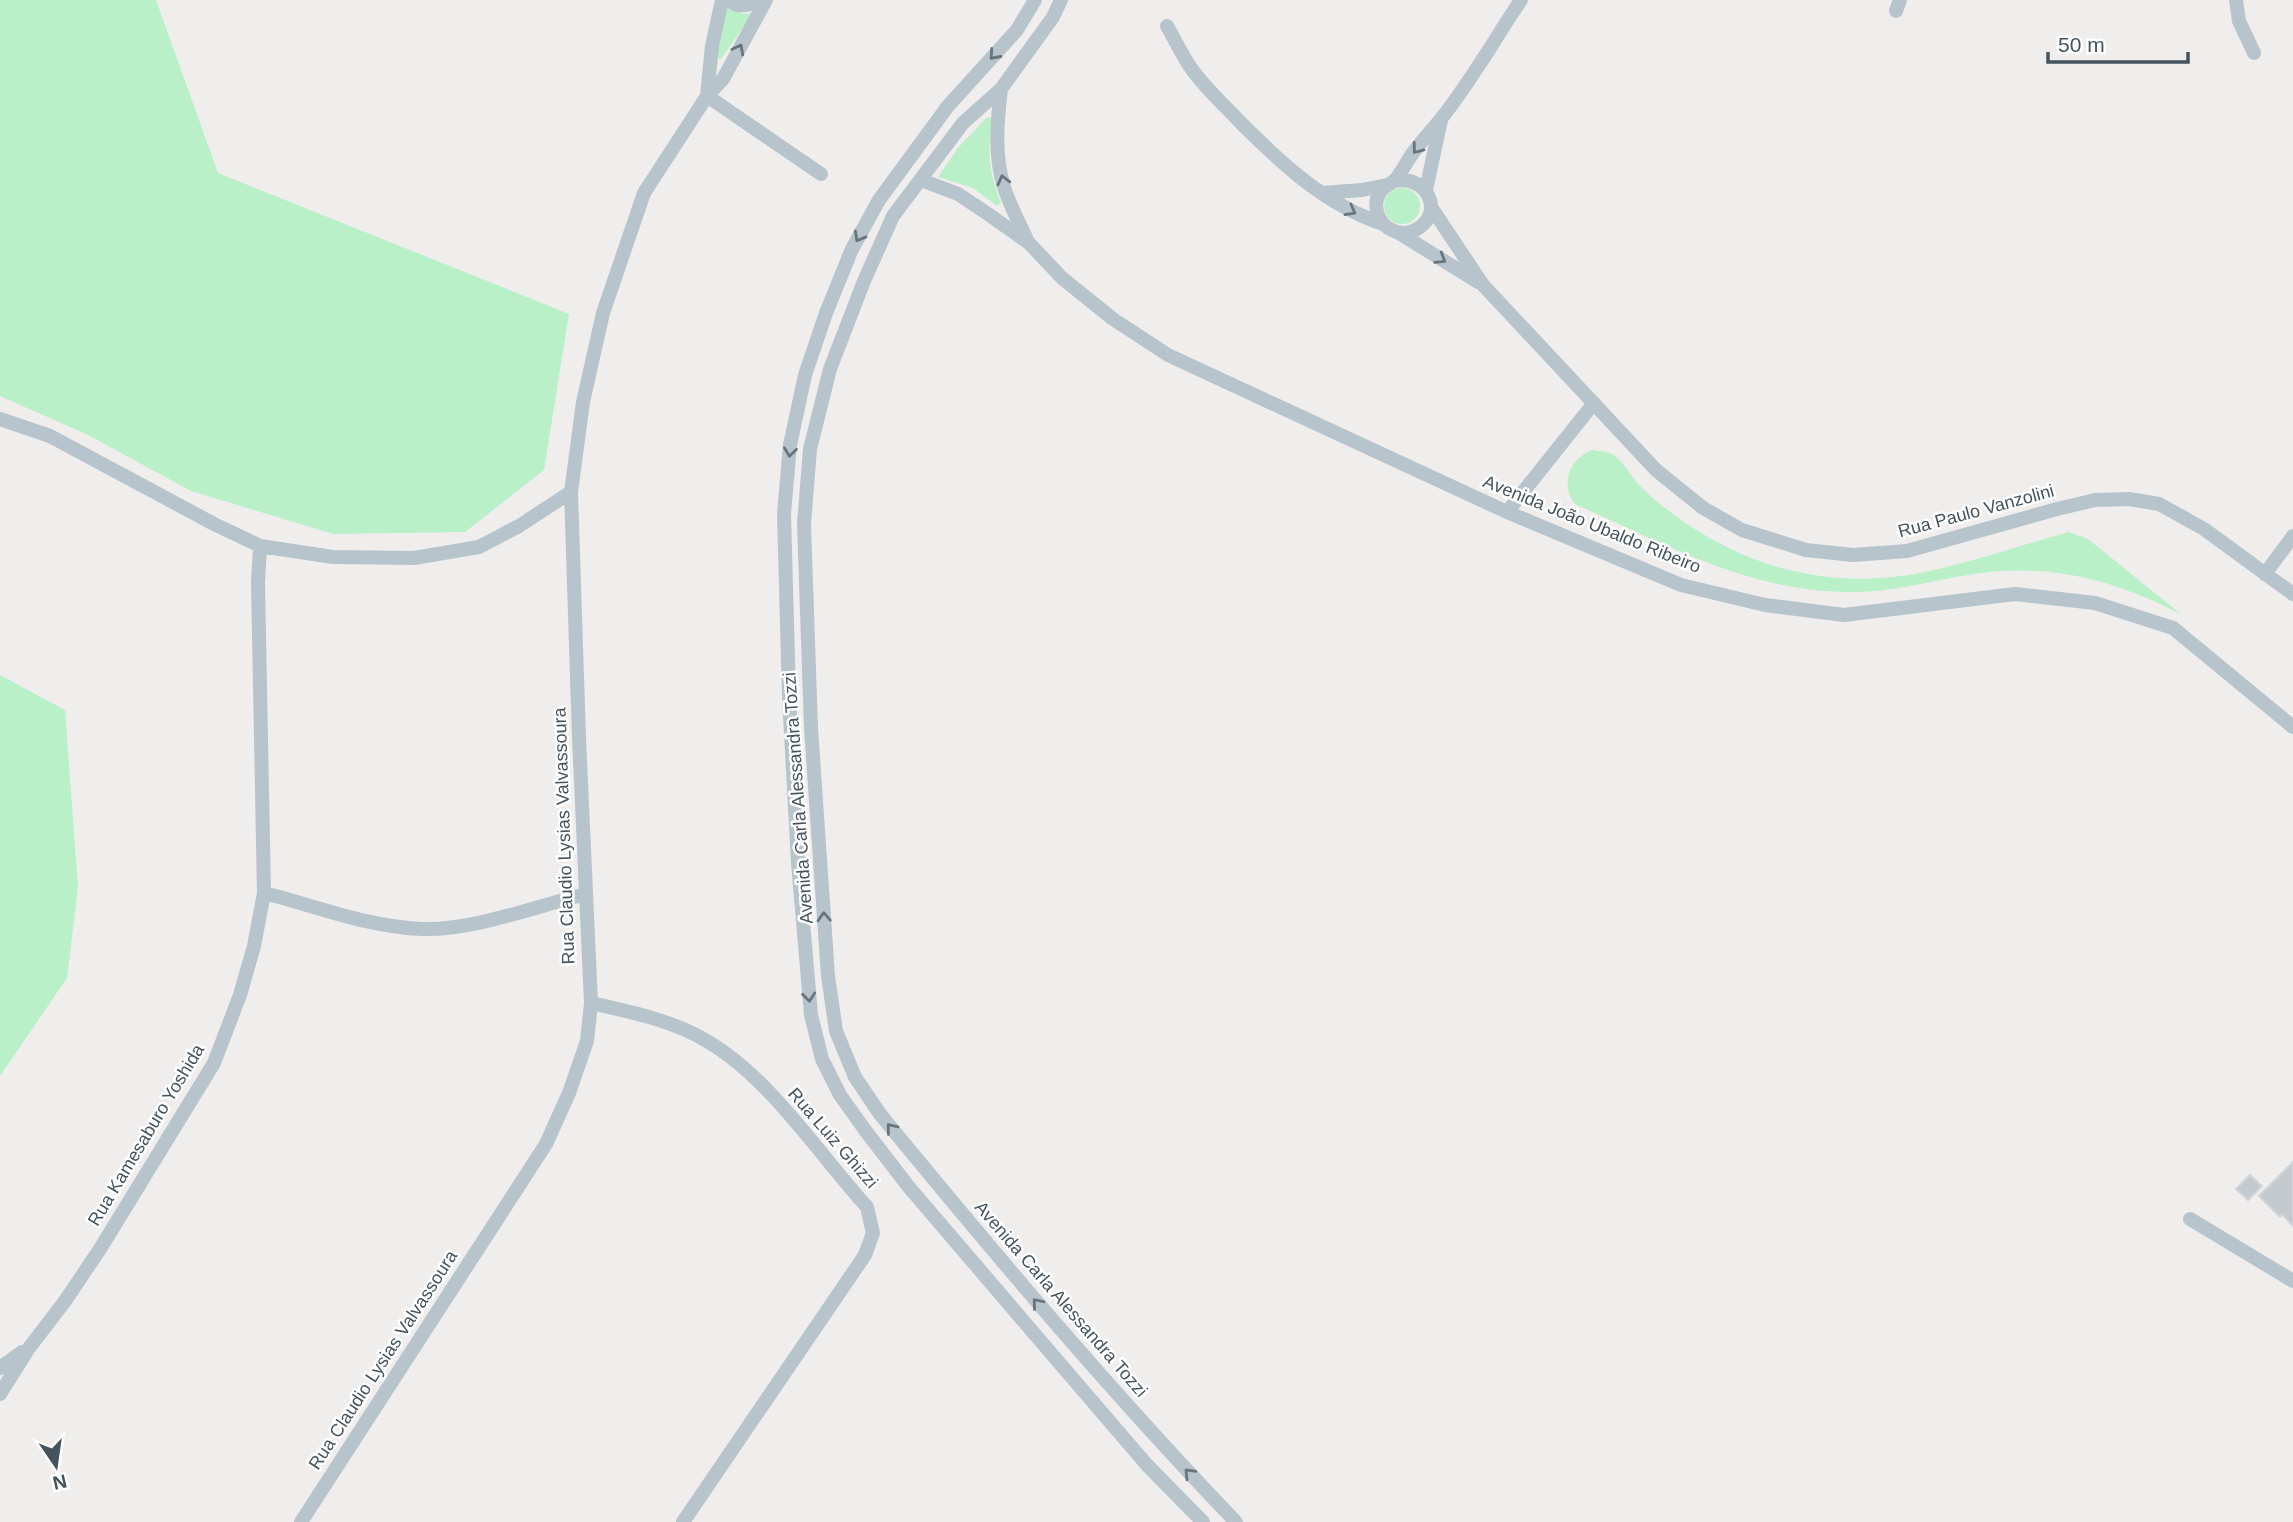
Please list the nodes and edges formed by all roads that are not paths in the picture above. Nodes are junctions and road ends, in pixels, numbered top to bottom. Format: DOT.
graph roads {
  1 [pos="722,0"];
  2 [pos="729,0"];
  3 [pos="763,0"];
  4 [pos="1035,0"];
  5 [pos="1061,0"];
  6 [pos="1521,0"];
  7 [pos="2236,0"];
  8 [pos="1167,26"];
  9 [pos="2254,53"];
  10 [pos="1001,89"];
  11 [pos="708,96"];
  12 [pos="1442,119"];
  13 [pos="821,174"];
  14 [pos="921,180"];
  15 [pos="1390,183"];
  16 [pos="1426,190"];
  17 [pos="1320,193"];
  18 [pos="1431,207"];
  19 [pos="1383,224"];
  20 [pos="1399,233"];
  21 [pos="1029,243"];
  22 [pos="1483,285"];
  23 [pos="1594,403"];
  24 [pos="0,419"];
  25 [pos="571,492"];
  26 [pos="1507,512"];
  27 [pos="2293,536"];
  28 [pos="260,546"];
  29 [pos="2265,574"];
  30 [pos="2293,594"];
  31 [pos="2293,727"];
  32 [pos="264,894"];
  33 [pos="586,894"];
  34 [pos="591,1003"];
  35 [pos="2190,1219"];
  36 [pos="2293,1281"];
  37 [pos="29,1348"];
  38 [pos="0,1368"];
  39 [pos="0,1394"];
  40 [pos="301,1522"];
  41 [pos="683,1522"];
  42 [pos="1203,1522"];
  43 [pos="1236,1522"];
  1 -- 11 [label="street, Rua Claudio Lysias Valvassoura"];
  2 -- 3 [label="street"];
  11 -- 3 [label="street, Rua Claudio Lysias Valvassoura, one-way"];
  4 -- 42 [label="street, Avenida Carla Alessandra Tozzi, one-way"];
  5 -- 10 [label="street, Avenida Carla Alessandra Tozzi"];
  6 -- 12 [label="street"];
  7 -- 9 [label="street"];
  8 -- 17 [label="street"];
  10 -- 14 [label="street, Avenida Carla Alessandra Tozzi"];
  21 -- 10 [label="street, Avenida João Ubaldo Ribeiro, one-way"];
  11 -- 13 [label="street"];
  11 -- 25 [label="street, Rua Claudio Lysias Valvassoura"];
  12 -- 15 [label="street, one-way"];
  12 -- 16 [label="street"];
  14 -- 21 [label="street, Avenida João Ubaldo Ribeiro"];
  43 -- 14 [label="street, Avenida Carla Alessandra Tozzi, one-way"];
  15 -- 16 [label="street"];
  15 -- 17 [label="street"];
  15 -- 19 [label="street"];
  16 -- 18 [label="street"];
  17 -- 19 [label="street, one-way"];
  18 -- 20 [label="street"];
  18 -- 22 [label="street, Rua Paulo Vanzolini"];
  19 -- 20 [label="street"];
  20 -- 22 [label="street, Rua Paulo Vanzolini, one-way"];
  21 -- 26 [label="street, Avenida João Ubaldo Ribeiro"];
  22 -- 23 [label="street, Rua Paulo Vanzolini"];
  23 -- 26 [label="street"];
  23 -- 29 [label="street, Rua Paulo Vanzolini"];
  24 -- 28 [label="street"];
  25 -- 28 [label="street"];
  25 -- 33 [label="street, Rua Claudio Lysias Valvassoura"];
  26 -- 31 [label="street, Avenida João Ubaldo Ribeiro"];
  27 -- 29 [label="street"];
  28 -- 32 [label="street, Rua Kamesaburo Yoshida"];
  29 -- 30 [label="street, Rua Paulo Vanzolini"];
  32 -- 33 [label="street"];
  32 -- 37 [label="street, Rua Kamesaburo Yoshida"];
  33 -- 34 [label="street, Rua Claudio Lysias Valvassoura"];
  34 -- 40 [label="street, Rua Claudio Lysias Valvassoura"];
  34 -- 41 [label="street, Rua Luiz Ghizzi"];
  35 -- 36 [label="street"];
  37 -- 38 [label="street, Rua Kamesaburo Yoshida"];
  37 -- 39 [label="street, Rua Kamesaburo Yoshida"];
}
